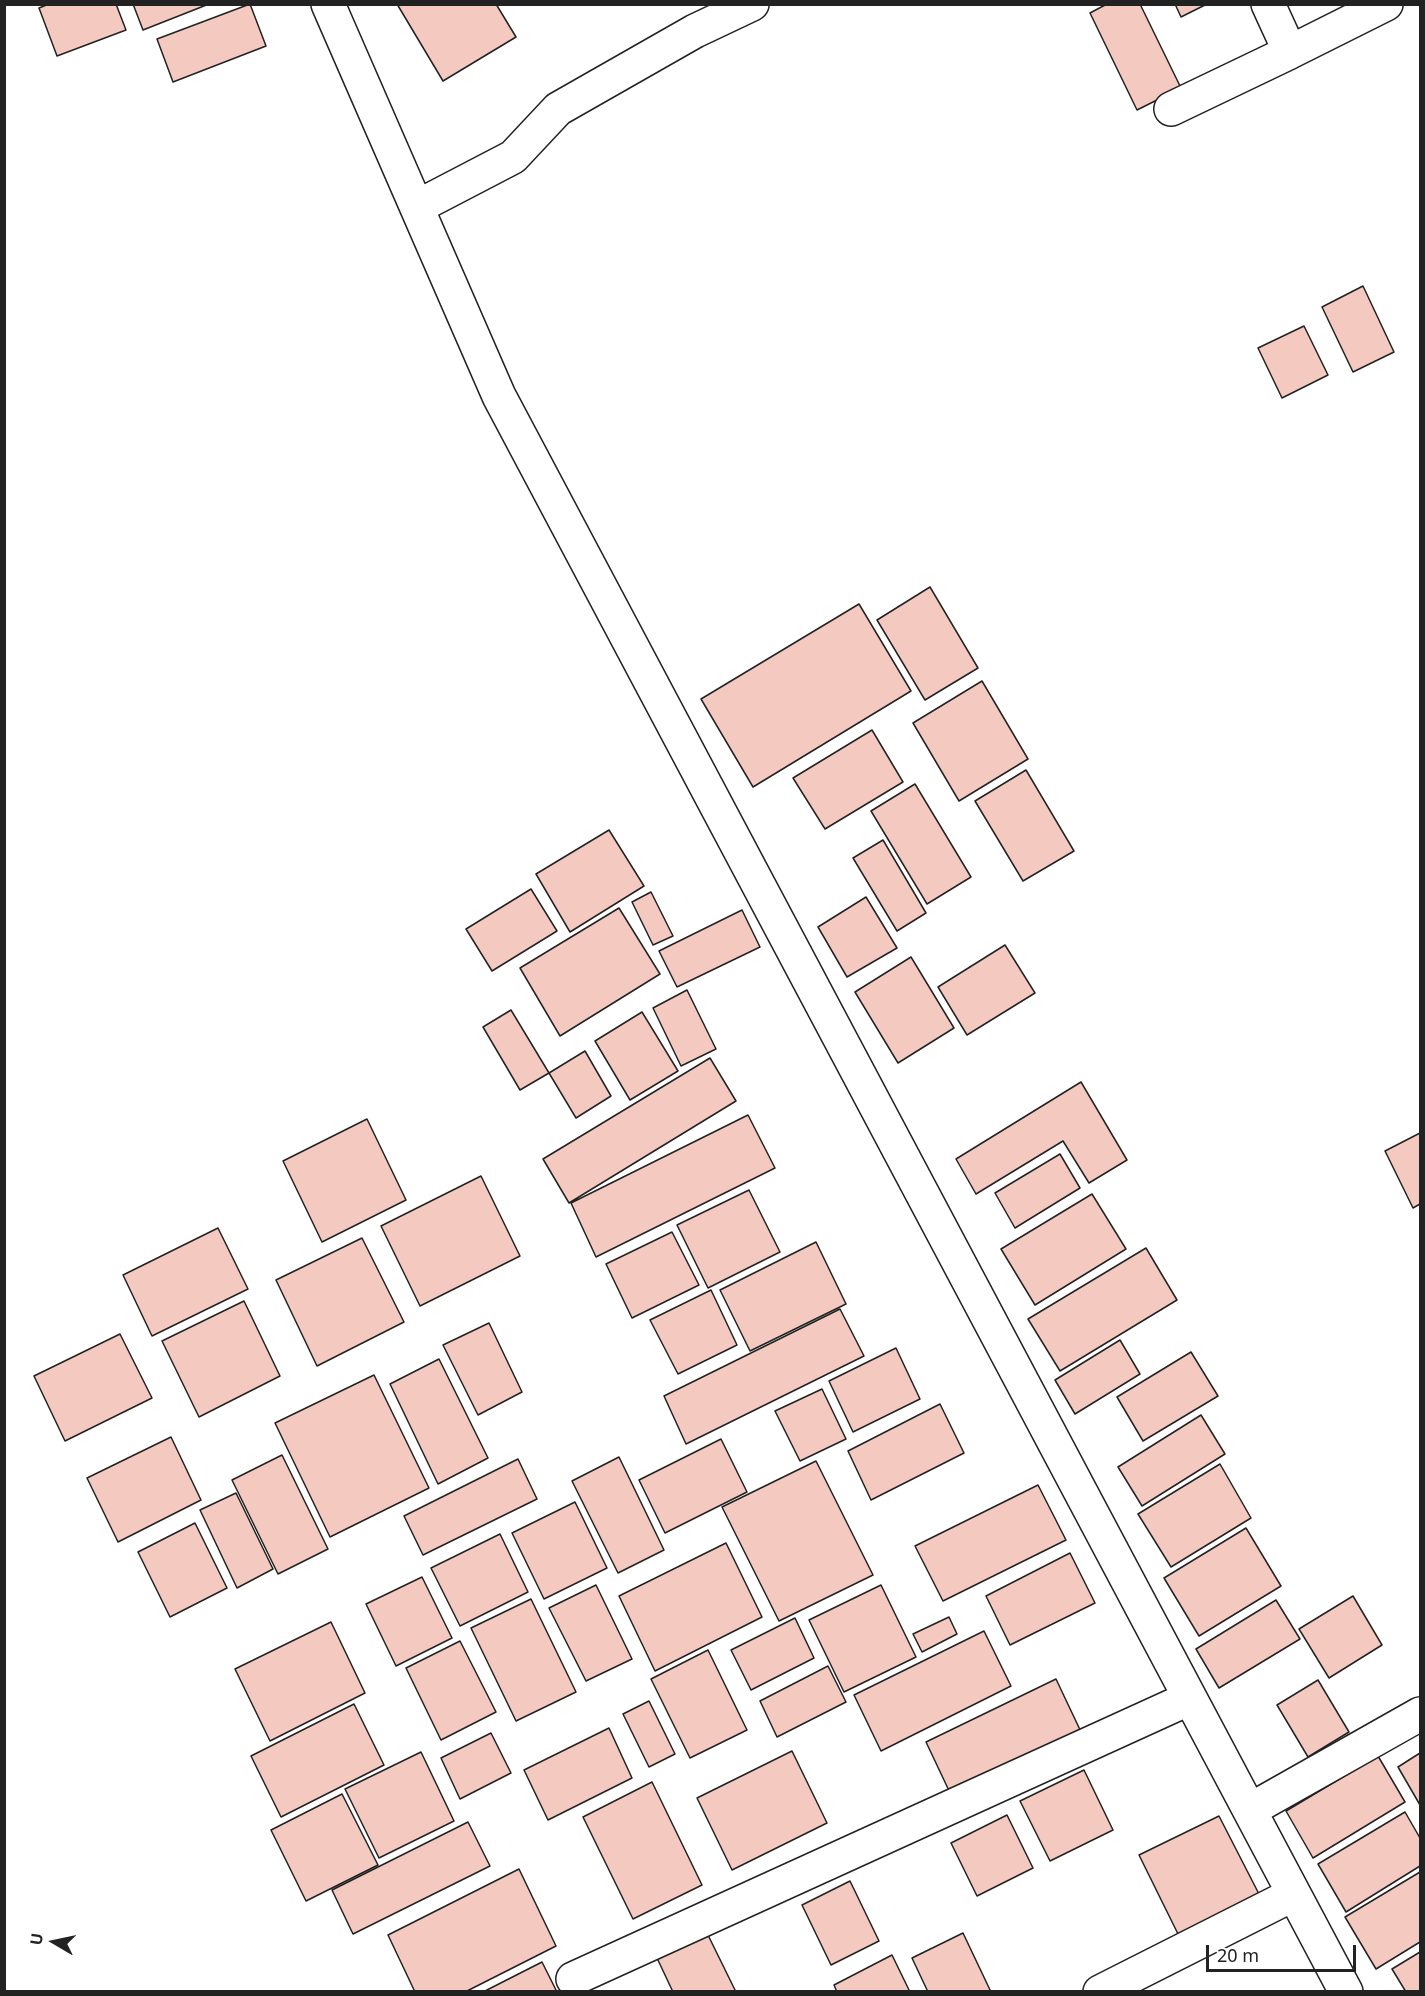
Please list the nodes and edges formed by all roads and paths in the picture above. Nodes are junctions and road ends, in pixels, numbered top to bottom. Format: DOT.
graph roads {
  1 [pos="328,4"];
  2 [pos="752,4"];
  3 [pos="1268,4"];
  4 [pos="1386,4"];
  5 [pos="1290,52"];
  6 [pos="1171,110"];
  7 [pos="417,207"];
  8 [pos="1190,1698"];
  9 [pos="1420,1714"];
  10 [pos="1250,1810"];
  11 [pos="1294,1894"];
  12 [pos="573,1979"];
  13 [pos="1100,1992"];
  14 [pos="1346,1992"];
  1 -- 7 [label="street"];
  2 -- 7 [label="street"];
  3 -- 5 [label="street"];
  4 -- 5 [label="street"];
  5 -- 6 [label="street"];
  7 -- 8 [label="street"];
  8 -- 10 [label="street"];
  8 -- 12 [label="street"];
  9 -- 10 [label="street"];
  10 -- 11 [label="street"];
  11 -- 13 [label="street"];
  11 -- 14 [label="street"];
}
